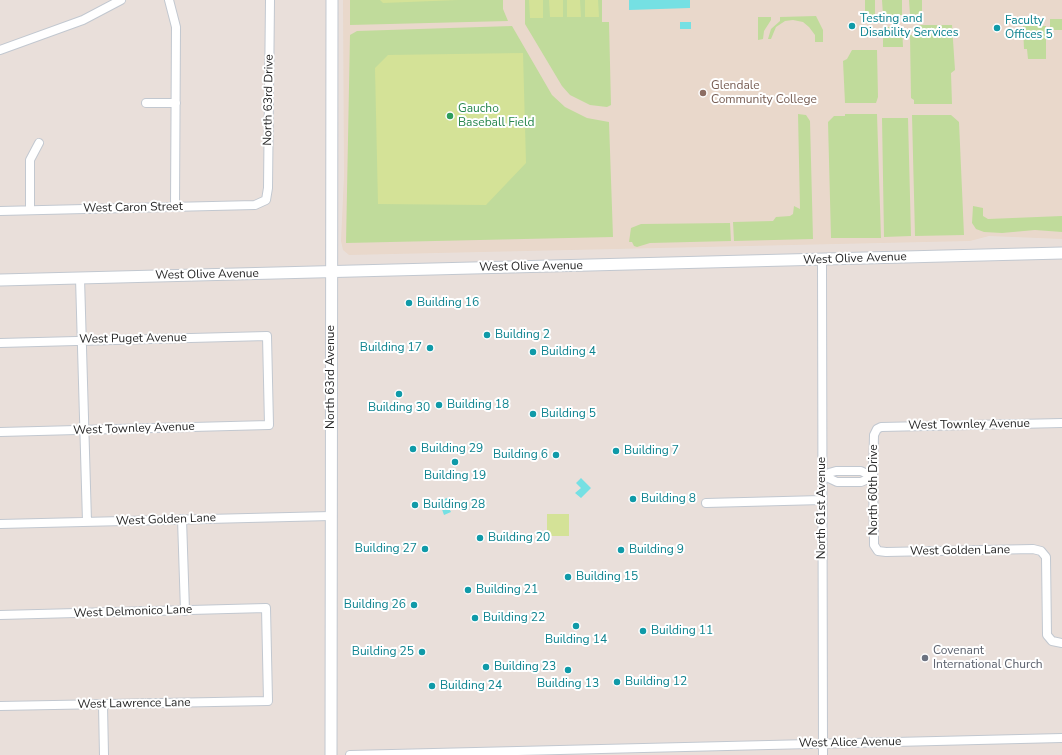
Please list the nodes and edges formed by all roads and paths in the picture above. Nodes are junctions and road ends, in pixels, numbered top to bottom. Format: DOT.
graph roads {
  1 [pos="121,0"];
  2 [pos="169,0"];
  3 [pos="270,0"];
  4 [pos="332,0"];
  5 [pos="0,50"];
  6 [pos="146,103"];
  7 [pos="176,103"];
  8 [pos="39,143"];
  9 [pos="266,200"];
  10 [pos="175,207"];
  11 [pos="30,210"];
  12 [pos="0,211"];
  13 [pos="1062,253"];
  14 [pos="822,260"];
  15 [pos="331,272"];
  16 [pos="80,278"];
  17 [pos="0,280"];
  18 [pos="82,341"];
  19 [pos="0,343"];
  20 [pos="1062,423"];
  21 [pos="269,425"];
  22 [pos="877,429"];
  23 [pos="85,430"];
  24 [pos="0,432"];
  25 [pos="822,475"];
  26 [pos="873,477"];
  27 [pos="822,500"];
  28 [pos="706,503"];
  29 [pos="332,516"];
  30 [pos="182,519"];
  31 [pos="88,522"];
  32 [pos="0,524"];
  33 [pos="878,550"];
  34 [pos="185,610"];
  35 [pos="0,615"];
  36 [pos="1062,643"];
  37 [pos="268,701"];
  38 [pos="103,705"];
  39 [pos="0,706"];
  40 [pos="1062,738"];
  41 [pos="823,744"];
  42 [pos="104,755"];
  43 [pos="331,755"];
  44 [pos="350,755"];
  45 [pos="823,755"];
  1 -- 5 [label="street"];
  2 -- 7 [label="street"];
  3 -- 9 [label="street, North 63rd Drive"];
  4 -- 15 [label="main road, North 63rd Avenue"];
  6 -- 7 [label="street"];
  7 -- 10 [label="street"];
  8 -- 11 [label="street"];
  9 -- 10 [label="street, West Caron Street"];
  10 -- 11 [label="street, West Caron Street"];
  11 -- 12 [label="street, West Caron Street"];
  13 -- 14 [label="main road, West Olive Avenue"];
  14 -- 15 [label="main road, West Olive Avenue"];
  14 -- 25 [label="street, North 61st Avenue"];
  15 -- 16 [label="main road, West Olive Avenue"];
  15 -- 29 [label="main road, North 63rd Avenue"];
  16 -- 17 [label="main road, West Olive Avenue"];
  16 -- 18 [label="street"];
  18 -- 19 [label="street, West Puget Avenue"];
  18 -- 21 [label="street, West Puget Avenue"];
  18 -- 23 [label="street"];
  20 -- 22 [label="street, West Townley Avenue"];
  21 -- 23 [label="street, West Townley Avenue"];
  22 -- 26 [label="street, North 60th Drive"];
  23 -- 24 [label="street, West Townley Avenue"];
  23 -- 31 [label="street"];
  25 -- 26 [label="street"];
  25 -- 27 [label="street, North 61st Avenue"];
  26 -- 33 [label="street, North 60th Drive"];
  27 -- 28 [label="street"];
  27 -- 41 [label="street, North 61st Avenue"];
  29 -- 30 [label="street, West Golden Lane"];
  29 -- 43 [label="main road, North 63rd Avenue"];
  30 -- 31 [label="street, West Golden Lane"];
  30 -- 34 [label="street"];
  31 -- 32 [label="street, West Golden Lane"];
  33 -- 36 [label="street, West Golden Lane"];
  34 -- 35 [label="street, West Delmonico Lane"];
  34 -- 37 [label="street, West Delmonico Lane"];
  37 -- 38 [label="street, West Lawrence Lane"];
  38 -- 39 [label="street, West Lawrence Lane"];
  38 -- 42 [label="street"];
  40 -- 41 [label="street, West Alice Avenue"];
  41 -- 44 [label="street, West Alice Avenue"];
  41 -- 45 [label="street, North 61st Avenue"];
}
